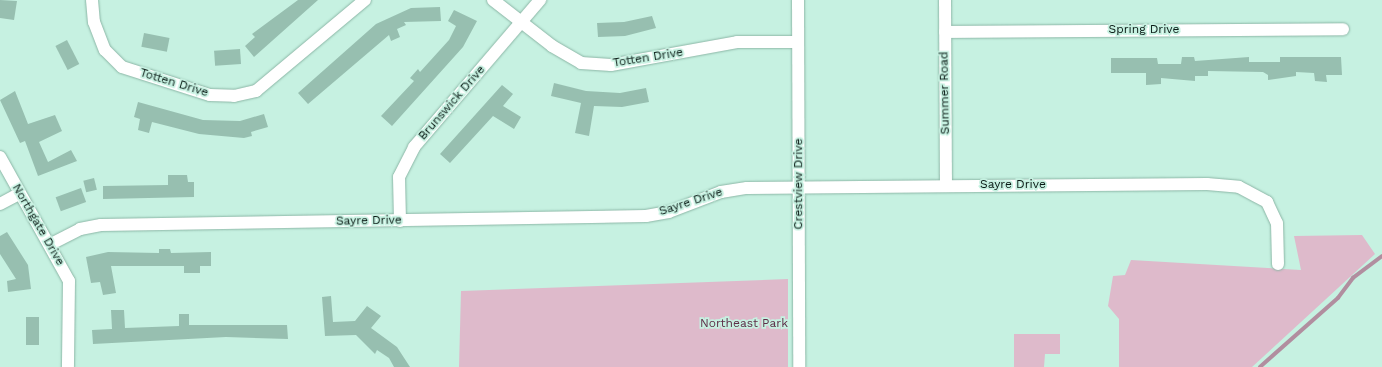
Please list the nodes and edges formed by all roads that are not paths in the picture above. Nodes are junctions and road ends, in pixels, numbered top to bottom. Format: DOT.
graph roads {
  1 [pos="92,0"];
  2 [pos="365,0"];
  3 [pos="493,0"];
  4 [pos="540,0"];
  5 [pos="798,0"];
  6 [pos="945,0"];
  7 [pos="523,21"];
  8 [pos="1343,29"];
  9 [pos="945,32"];
  10 [pos="798,42"];
  11 [pos="0,157"];
  12 [pos="946,186"];
  13 [pos="799,187"];
  14 [pos="19,194"];
  15 [pos="0,204"];
  16 [pos="400,221"];
  17 [pos="50,244"];
  18 [pos="1278,264"];
  19 [pos="68,367"];
  20 [pos="799,367"];
  1 -- 2 [label="street, Totten Drive"];
  3 -- 7 [label="street, Totten Drive"];
  4 -- 7 [label="street, Brunswick Drive"];
  5 -- 10 [label="street, Crestview Drive"];
  6 -- 9 [label="street, Summer Road"];
  7 -- 10 [label="street, Totten Drive"];
  7 -- 16 [label="street, Brunswick Drive"];
  8 -- 9 [label="street, Spring Drive"];
  9 -- 12 [label="street, Summer Road"];
  10 -- 13 [label="street, Crestview Drive"];
  11 -- 14 [label="street, Northgate Drive"];
  12 -- 13 [label="street, Sayre Drive"];
  12 -- 18 [label="street, Sayre Drive"];
  13 -- 16 [label="street, Sayre Drive"];
  13 -- 20 [label="street, Crestview Drive"];
  14 -- 15 [label="street"];
  14 -- 17 [label="street, Northgate Drive"];
  16 -- 17 [label="street, Sayre Drive"];
  17 -- 19 [label="street, Northgate Drive"];
}
